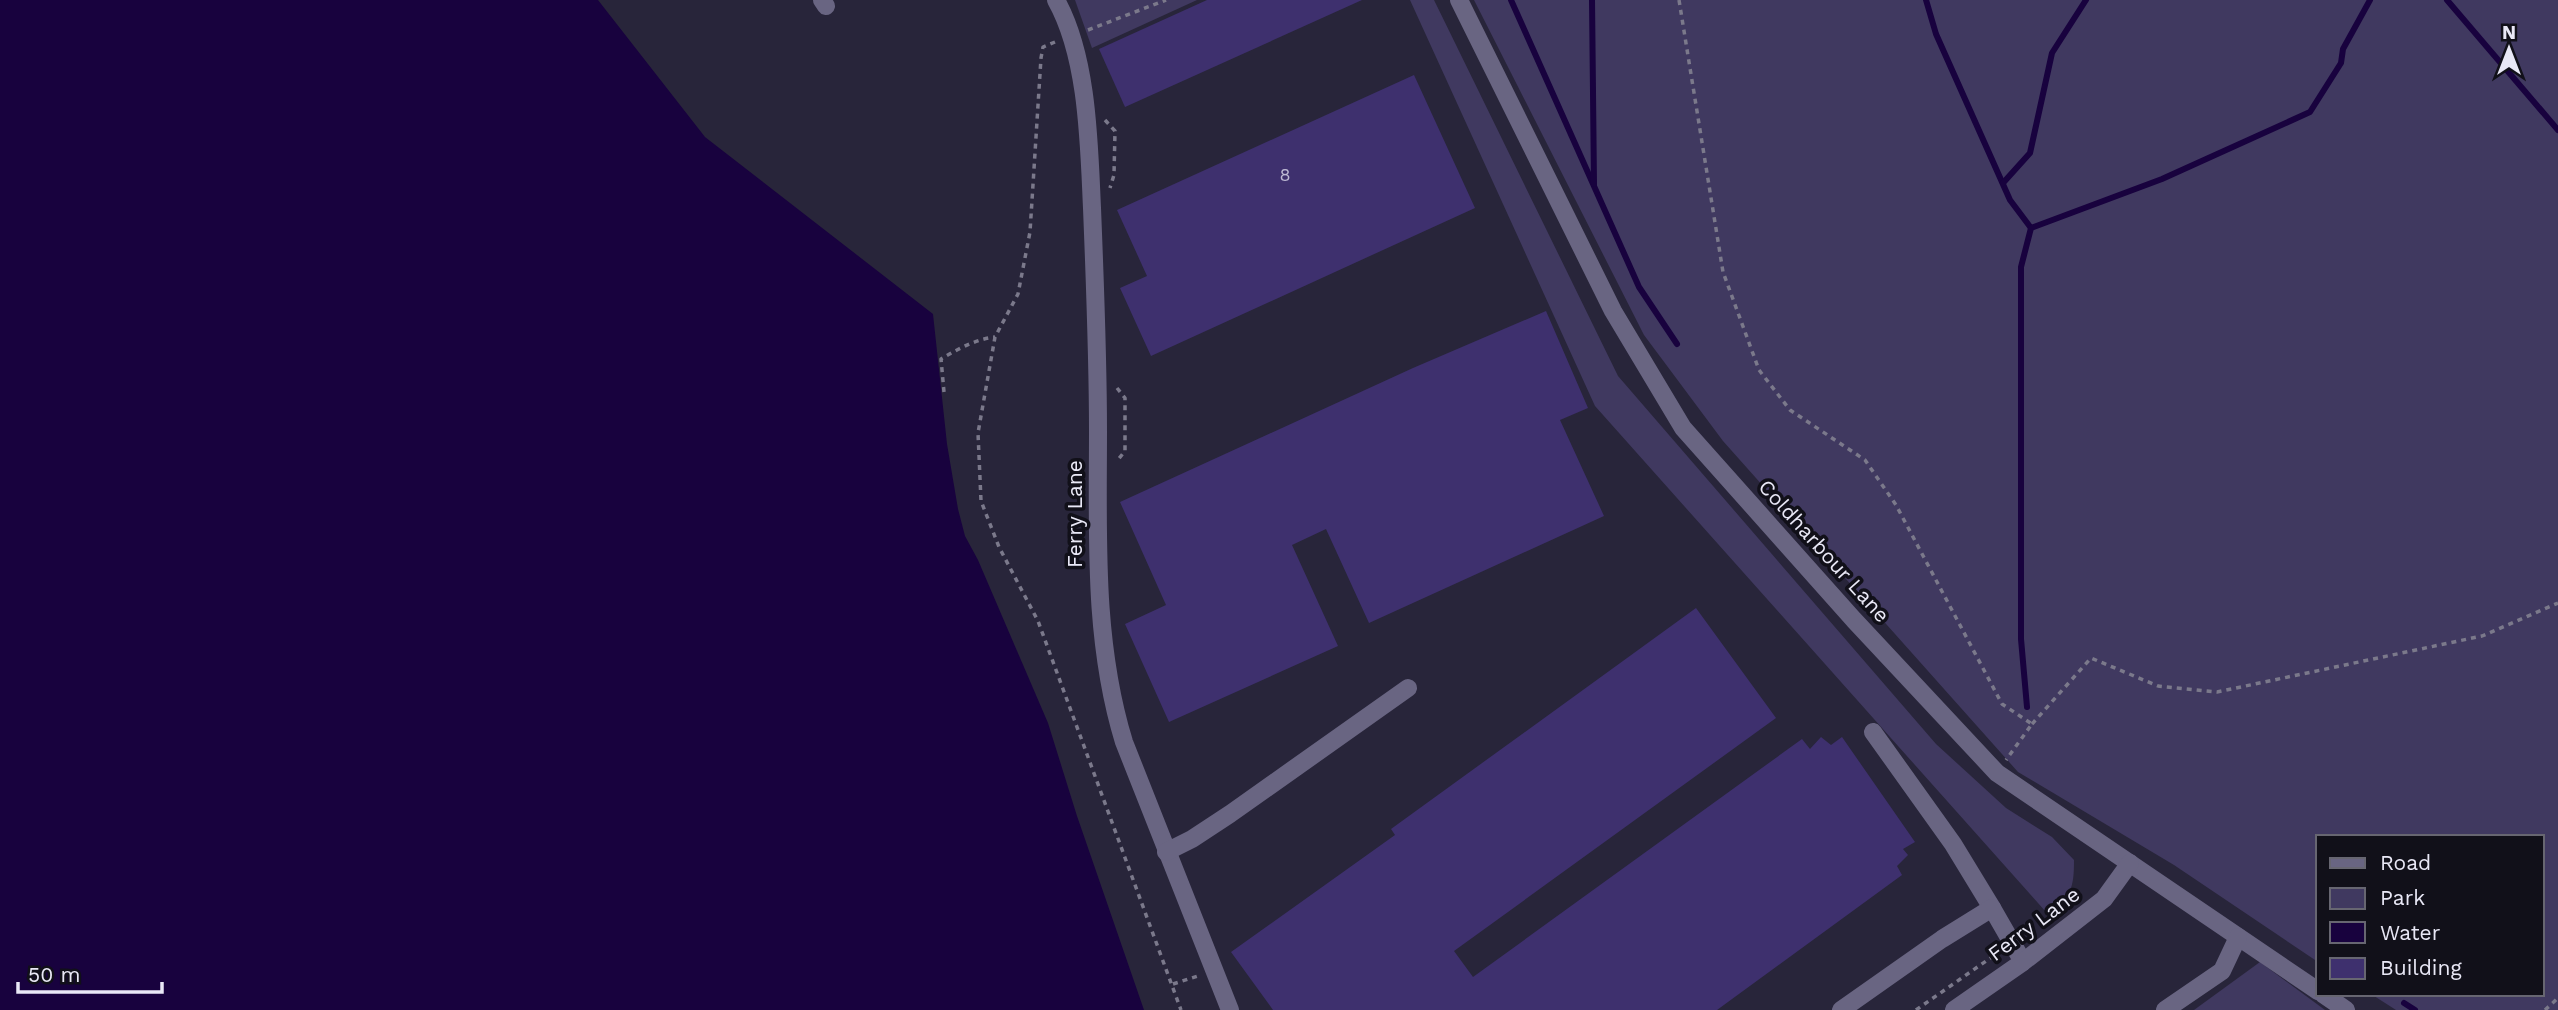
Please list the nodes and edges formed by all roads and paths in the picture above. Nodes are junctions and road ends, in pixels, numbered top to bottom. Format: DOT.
graph roads {
  1 [pos="1056,0"];
  2 [pos="1166,0"];
  3 [pos="1459,0"];
  4 [pos="1679,0"];
  5 [pos="1071,36"];
  6 [pos="1044,47"];
  7 [pos="1115,138"];
  8 [pos="1114,175"];
  9 [pos="995,337"];
  10 [pos="944,392"];
  11 [pos="1125,398"];
  12 [pos="1115,467"];
  13 [pos="2558,603"];
  14 [pos="1408,688"];
  15 [pos="2032,724"];
  16 [pos="1873,732"];
  17 [pos="1997,773"];
  18 [pos="1166,852"];
  19 [pos="2130,863"];
  20 [pos="1992,908"];
  21 [pos="2238,937"];
  22 [pos="2012,943"];
  23 [pos="2023,962"];
  24 [pos="1189,979"];
  25 [pos="1173,984"];
  26 [pos="2316,990"];
  27 [pos="2326,996"];
  28 [pos="2558,998"];
  29 [pos="1181,1010"];
  30 [pos="1230,1010"];
  31 [pos="1841,1010"];
  32 [pos="1916,1010"];
  33 [pos="1954,1010"];
  34 [pos="2165,1010"];
  35 [pos="2346,1010"];
  36 [pos="2545,1010"];
  1 -- 5 [label="street, Ferry Lane"];
  2 -- 5 [label="path"];
  3 -- 17 [label="street, Coldharbour Lane"];
  4 -- 15 [label="path"];
  5 -- 18 [label="street, Ferry Lane"];
  6 -- 9 [label="path"];
  7 -- 8 [label="path"];
  9 -- 10 [label="path"];
  9 -- 25 [label="path"];
  11 -- 12 [label="path"];
  13 -- 15 [label="path"];
  14 -- 18 [label="street"];
  15 -- 17 [label="path"];
  16 -- 20 [label="street"];
  17 -- 19 [label="street, Coldharbour Lane"];
  18 -- 30 [label="street, Ferry Lane"];
  19 -- 21 [label="street, Coldharbour Lane"];
  19 -- 23 [label="street, Ferry Lane"];
  20 -- 22 [label="street"];
  20 -- 31 [label="street"];
  21 -- 26 [label="street, Coldharbour Lane"];
  21 -- 34 [label="street"];
  22 -- 23 [label="street"];
  22 -- 32 [label="path"];
  23 -- 33 [label="street, Ferry Lane"];
  24 -- 25 [label="path"];
  25 -- 29 [label="path"];
  27 -- 35 [label="street"];
  28 -- 36 [label="path"];
}
